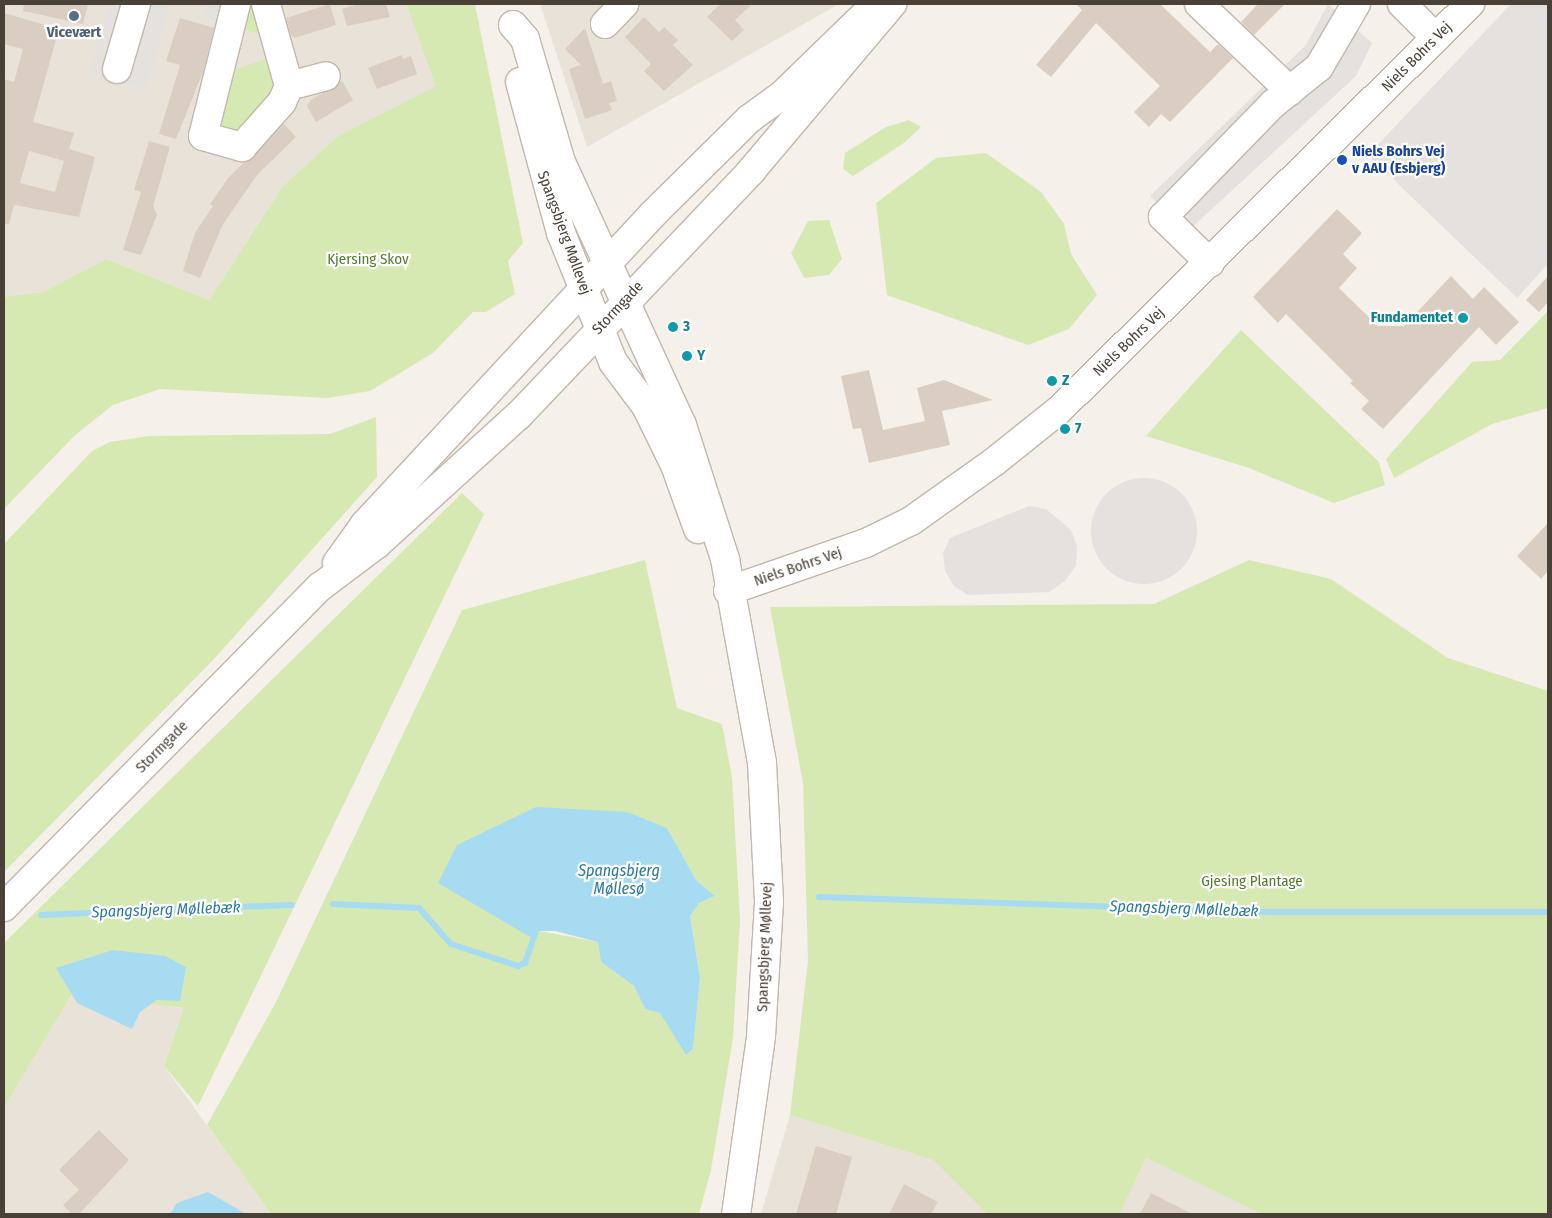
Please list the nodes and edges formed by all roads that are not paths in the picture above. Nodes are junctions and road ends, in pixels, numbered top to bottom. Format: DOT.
graph roads {
  1 [pos="136,4"];
  2 [pos="236,4"];
  3 [pos="266,4"];
  4 [pos="624,4"];
  5 [pos="877,4"];
  6 [pos="892,4"];
  7 [pos="1199,4"];
  8 [pos="1356,4"];
  9 [pos="1402,4"];
  10 [pos="1470,4"];
  11 [pos="510,15"];
  12 [pos="605,24"];
  13 [pos="1436,38"];
  14 [pos="117,69"];
  15 [pos="326,76"];
  16 [pos="289,86"];
  17 [pos="1290,91"];
  18 [pos="1210,263"];
  19 [pos="616,285"];
  20 [pos="591,309"];
  21 [pos="320,587"];
  22 [pos="728,591"];
  23 [pos="4,907"];
  24 [pos="736,1214"];
  1 -- 14 [label="street"];
  2 -- 16 [label="street"];
  3 -- 16 [label="street"];
  4 -- 12 [label="street"];
  5 -- 19 [label="street"];
  6 -- 19 [label="street, Stormgade"];
  7 -- 17 [label="street"];
  8 -- 17 [label="street"];
  9 -- 13 [label="street"];
  10 -- 13 [label="street, Niels Bohrs Vej"];
  11 -- 19 [label="street, Spangsbjerg Møllevej"];
  11 -- 20 [label="street, Spangsbjerg Møllevej"];
  13 -- 18 [label="street, Niels Bohrs Vej"];
  15 -- 16 [label="street"];
  17 -- 18 [label="street"];
  18 -- 22 [label="street, Niels Bohrs Vej"];
  19 -- 20 [label="street, Stormgade"];
  19 -- 20 [label="street"];
  19 -- 22 [label="street, Spangsbjerg Møllevej"];
  20 -- 21 [label="street, Stormgade"];
  20 -- 21 [label="street, Stormgade"];
  20 -- 22 [label="street, Spangsbjerg Møllevej"];
  21 -- 23 [label="street, Stormgade"];
  22 -- 24 [label="street, Spangsbjerg Møllevej"];
}
